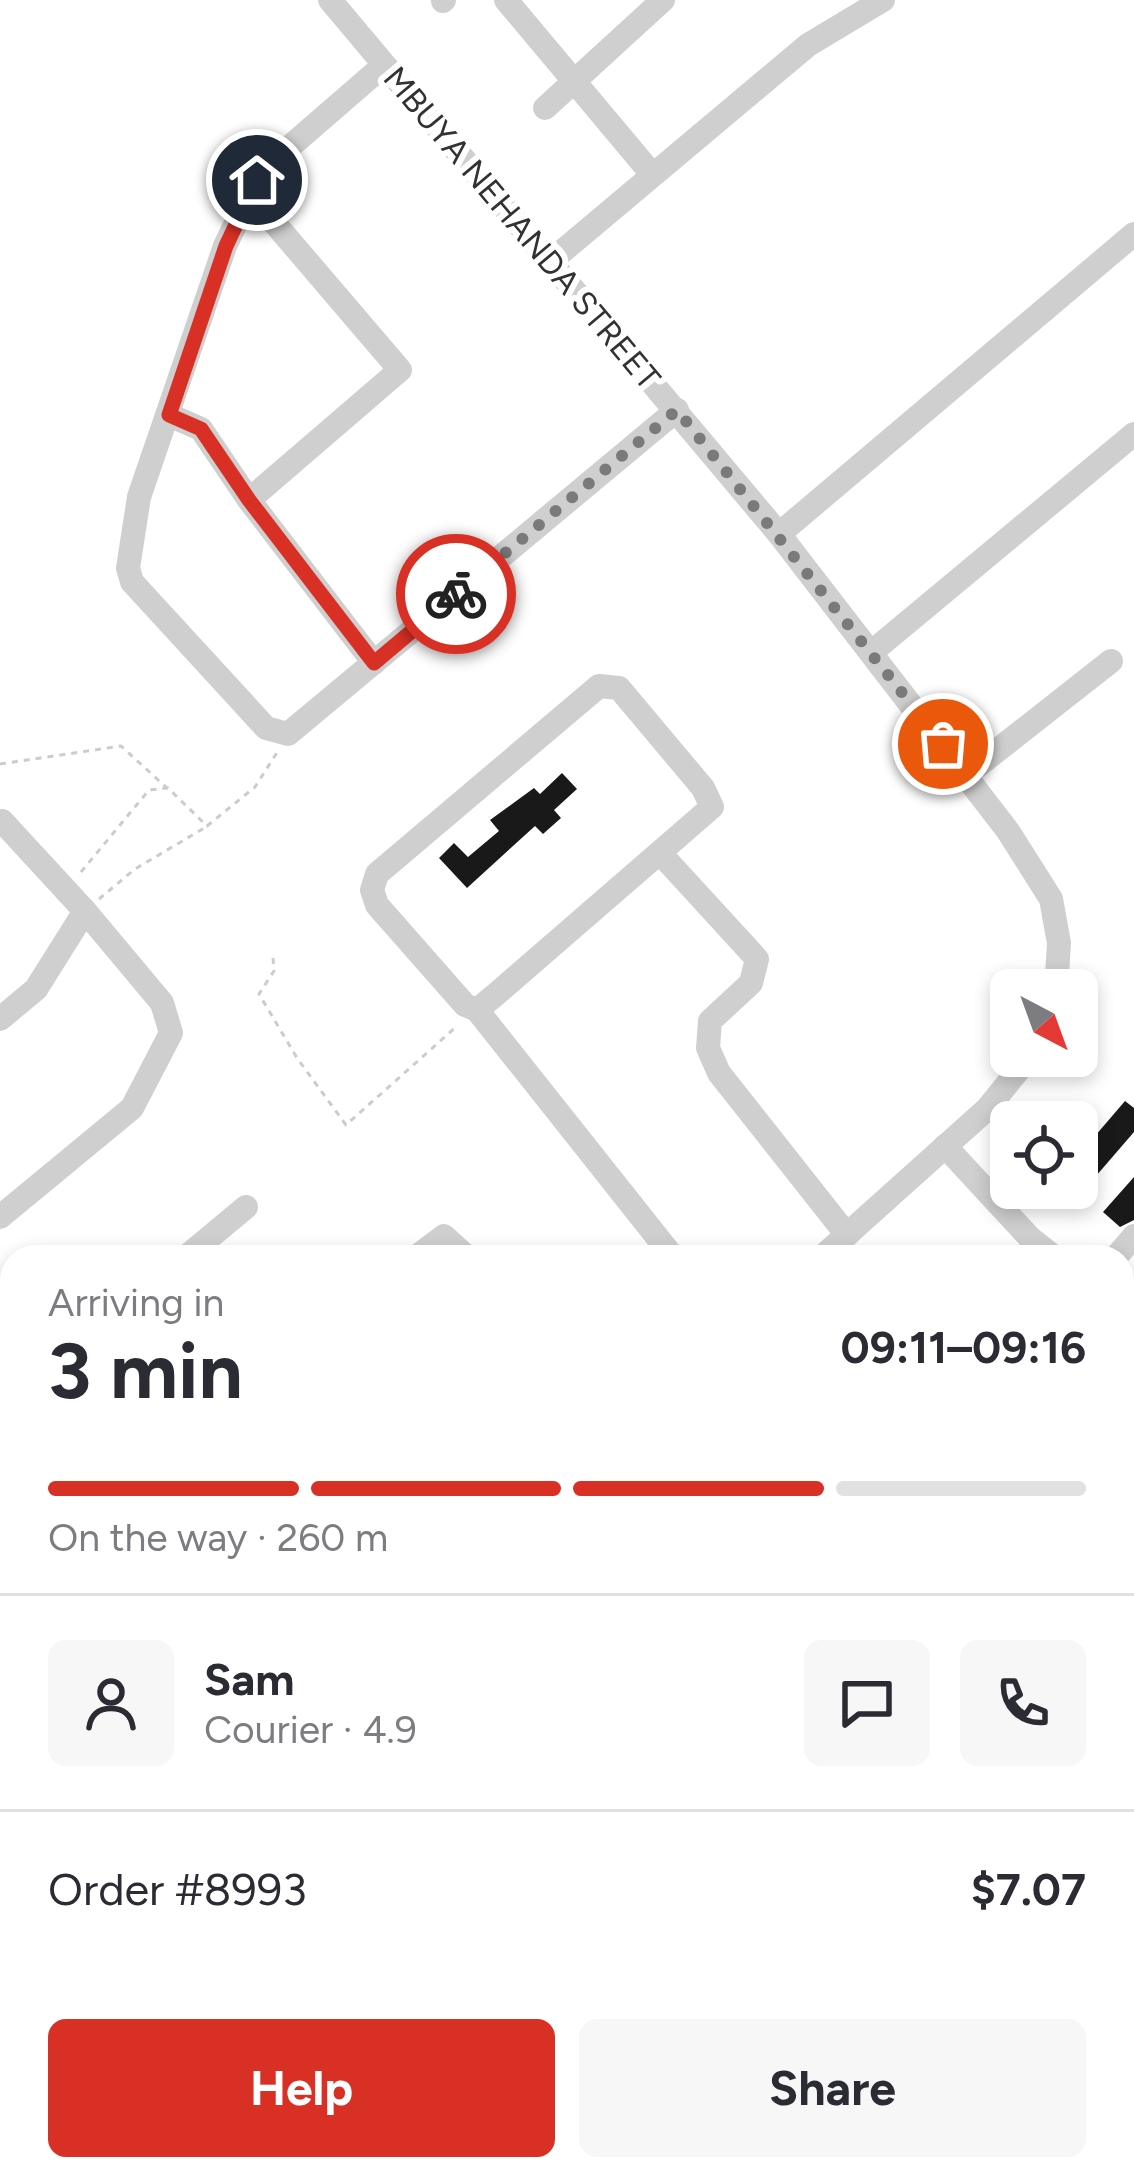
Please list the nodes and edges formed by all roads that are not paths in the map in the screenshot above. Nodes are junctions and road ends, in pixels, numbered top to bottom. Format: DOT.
graph roads {
  1 [pos="330,0"];
  2 [pos="506,0"];
  3 [pos="663,0"];
  4 [pos="883,0"];
  5 [pos="383,66"];
  6 [pos="573,80"];
  7 [pos="545,108"];
  8 [pos="651,173"];
  9 [pos="248,198"];
  10 [pos="1134,234"];
  11 [pos="552,260"];
  12 [pos="677,410"];
  13 [pos="169,415"];
  14 [pos="1134,434"];
  15 [pos="249,500"];
  16 [pos="779,534"];
  17 [pos="873,651"];
  18 [pos="1111,662"];
  19 [pos="374,663"];
  20 [pos="966,776"];
  21 [pos="1,821"];
  22 [pos="660,853"];
  23 [pos="85,910"];
  24 [pos="1057,969"];
  25 [pos="477,1010"];
  26 [pos="0,1019"];
  27 [pos="1013,1077"];
  28 [pos="945,1146"];
  29 [pos="246,1207"];
  30 [pos="0,1217"];
  31 [pos="847,1235"];
  32 [pos="200,1245"];
  33 [pos="663,1245"];
  34 [pos="836,1245"];
  35 [pos="1039,1245"];
  1 -- 5 [label="street, MBUYA NEHANDA STREET"];
  2 -- 6 [label="street"];
  3 -- 6 [label="street"];
  4 -- 8 [label="street"];
  5 -- 9 [label="street"];
  5 -- 11 [label="street, MBUYA NEHANDA STREET"];
  6 -- 7 [label="street"];
  6 -- 8 [label="street"];
  8 -- 11 [label="street"];
  9 -- 13 [label="street"];
  9 -- 15 [label="street"];
  10 -- 16 [label="street"];
  11 -- 12 [label="street, MBUYA NEHANDA STREET"];
  12 -- 16 [label="street, MBUYA NEHANDA STREET"];
  12 -- 19 [label="street"];
  13 -- 15 [label="street"];
  13 -- 19 [label="street"];
  14 -- 17 [label="street"];
  15 -- 19 [label="street"];
  16 -- 17 [label="street, MBUYA NEHANDA STREET"];
  17 -- 20 [label="street, MBUYA NEHANDA STREET"];
  18 -- 20 [label="street"];
  20 -- 24 [label="street, MBUYA NEHANDA STREET"];
  21 -- 23 [label="street"];
  22 -- 25 [label="street"];
  22 -- 25 [label="street"];
  22 -- 31 [label="street"];
  23 -- 26 [label="street"];
  23 -- 30 [label="street"];
  25 -- 33 [label="street"];
  27 -- 28 [label="street"];
  28 -- 31 [label="street"];
  28 -- 35 [label="street"];
  29 -- 32 [label="street"];
  31 -- 34 [label="street"];
}
